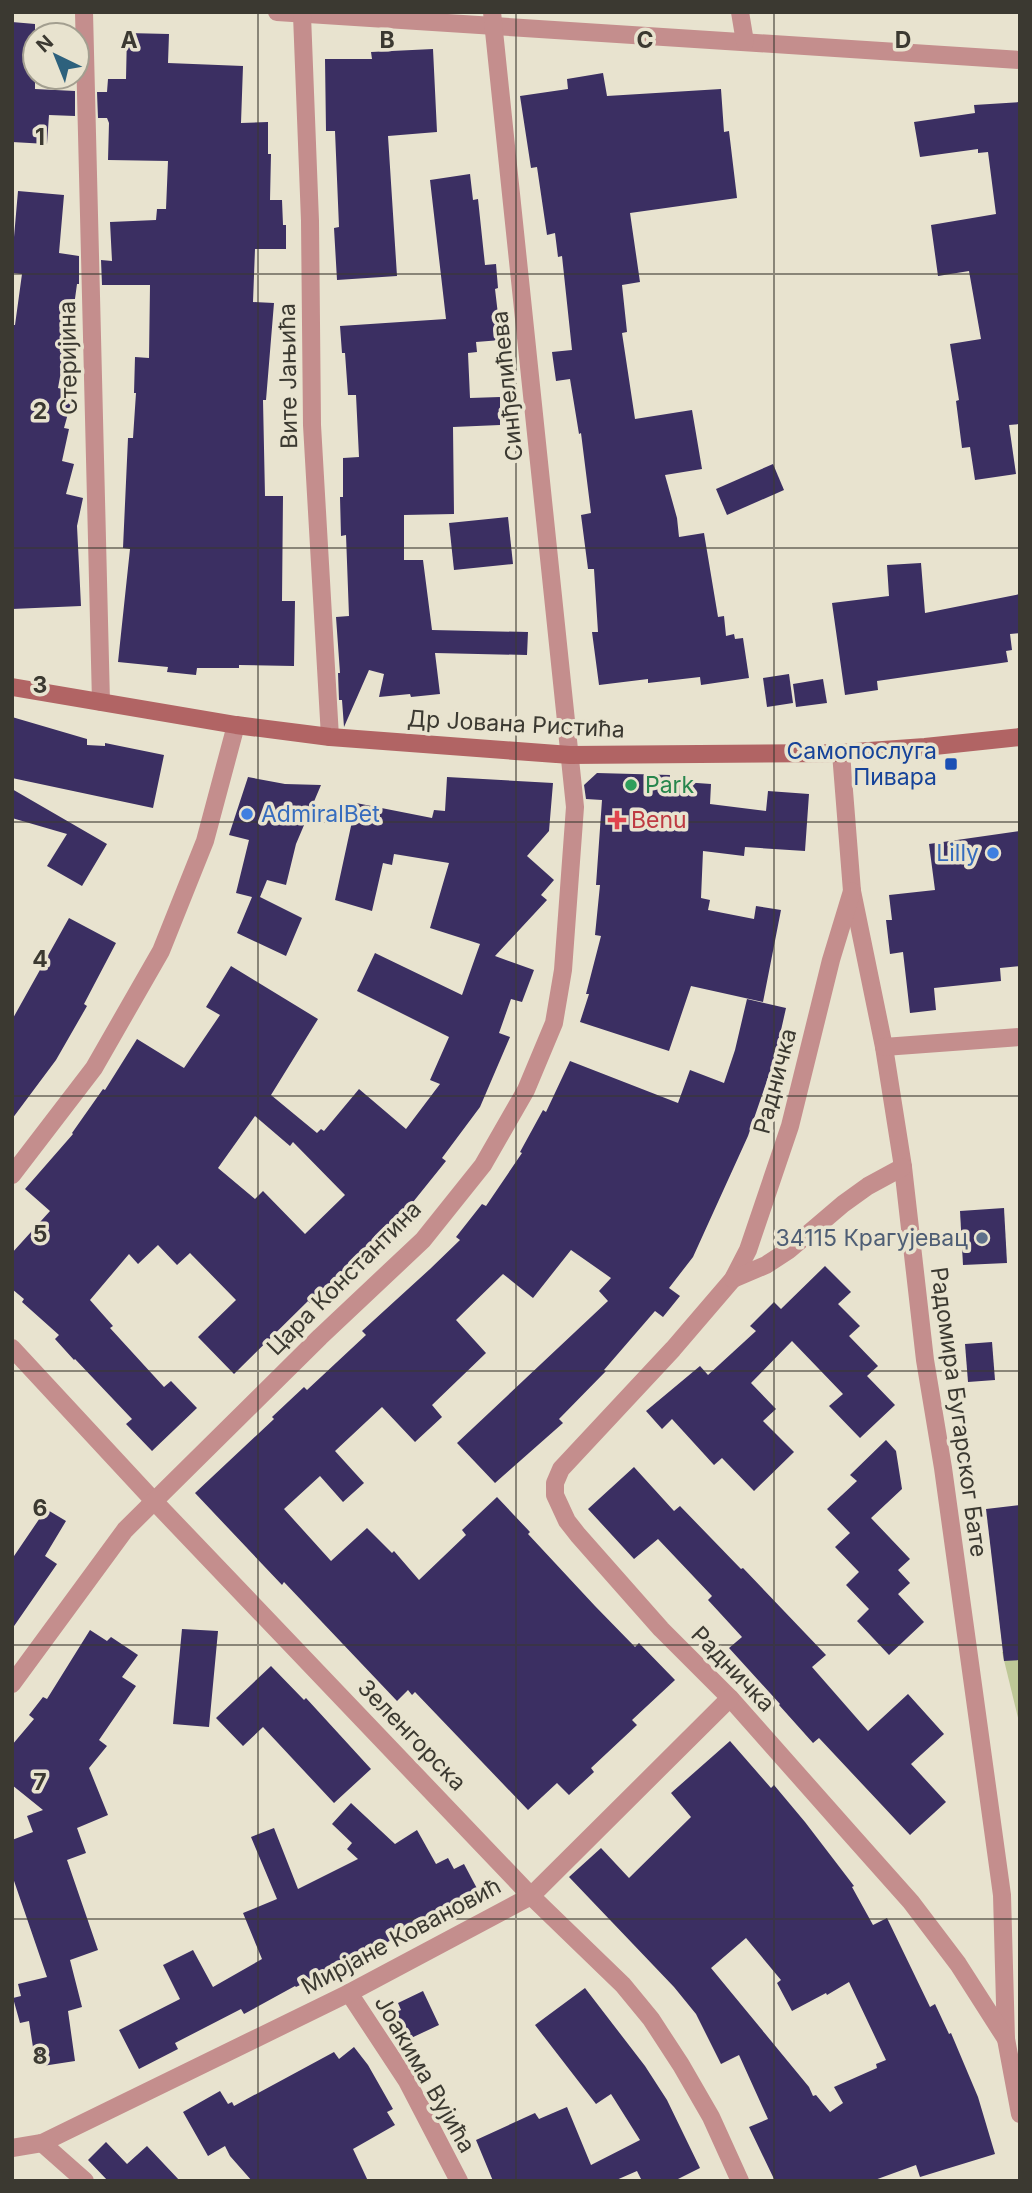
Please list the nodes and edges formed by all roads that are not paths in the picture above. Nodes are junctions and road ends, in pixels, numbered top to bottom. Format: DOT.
graph roads {
  1 [pos="84,12"];
  2 [pos="277,12"];
  3 [pos="740,12"];
  4 [pos="302,15"];
  5 [pos="493,19"];
  6 [pos="745,42"];
  7 [pos="1020,60"];
  8 [pos="12,687"];
  9 [pos="101,702"];
  10 [pos="236,725"];
  11 [pos="330,737"];
  12 [pos="1020,737"];
  13 [pos="841,753"];
  14 [pos="570,755"];
  15 [pos="852,891"];
  16 [pos="1020,1037"];
  17 [pos="884,1047"];
  18 [pos="903,1167"];
  19 [pos="12,1175"];
  20 [pos="733,1279"];
  21 [pos="12,1348"];
  22 [pos="153,1500"];
  23 [pos="12,1684"];
  24 [pos="730,1699"];
  25 [pos="531,1896"];
  26 [pos="349,1993"];
  27 [pos="1006,2039"];
  28 [pos="1020,2114"];
  29 [pos="42,2143"];
  30 [pos="12,2148"];
  31 [pos="85,2181"];
  32 [pos="459,2181"];
  33 [pos="740,2181"];
  1 -- 9 [label="street, Стеријина"];
  2 -- 4 [label="street"];
  3 -- 6 [label="street"];
  4 -- 5 [label="street"];
  4 -- 11 [label="street, Вите Јањића"];
  5 -- 6 [label="street"];
  5 -- 14 [label="street, Синђелићева"];
  6 -- 7 [label="street"];
  8 -- 9 [label="street, Др Јована Ристића"];
  9 -- 10 [label="street, Др Јована Ристића"];
  10 -- 11 [label="street, Др Јована Ристића"];
  10 -- 19 [label="street"];
  11 -- 14 [label="street, Др Јована Ристића"];
  12 -- 13 [label="street, Др Јована Ристића"];
  13 -- 14 [label="street, Др Јована Ристића"];
  13 -- 15 [label="street, Радомира Бугарског Бате"];
  14 -- 22 [label="street, Цара Константина"];
  15 -- 17 [label="street, Радомира Бугарског Бате"];
  15 -- 20 [label="street, Радничка"];
  16 -- 17 [label="street"];
  17 -- 18 [label="street, Радомира Бугарског Бате"];
  18 -- 20 [label="street, Радничка"];
  18 -- 27 [label="street, Радомира Бугарског Бате"];
  20 -- 24 [label="street, Радничка"];
  21 -- 22 [label="street, Зеленгорска"];
  22 -- 23 [label="street, Цара Константина"];
  22 -- 25 [label="street, Зеленгорска"];
  24 -- 25 [label="street, Мирјане Ковановић"];
  24 -- 27 [label="street, Радничка"];
  25 -- 26 [label="street, Мирјане Ковановић"];
  25 -- 33 [label="street, Зеленгорска"];
  26 -- 29 [label="street, Мирјане Ковановић"];
  26 -- 32 [label="street, Јоакима Вујића"];
  27 -- 28 [label="street, Радничка"];
  29 -- 30 [label="street, Мирјане Ковановић"];
  29 -- 31 [label="street"];
}
